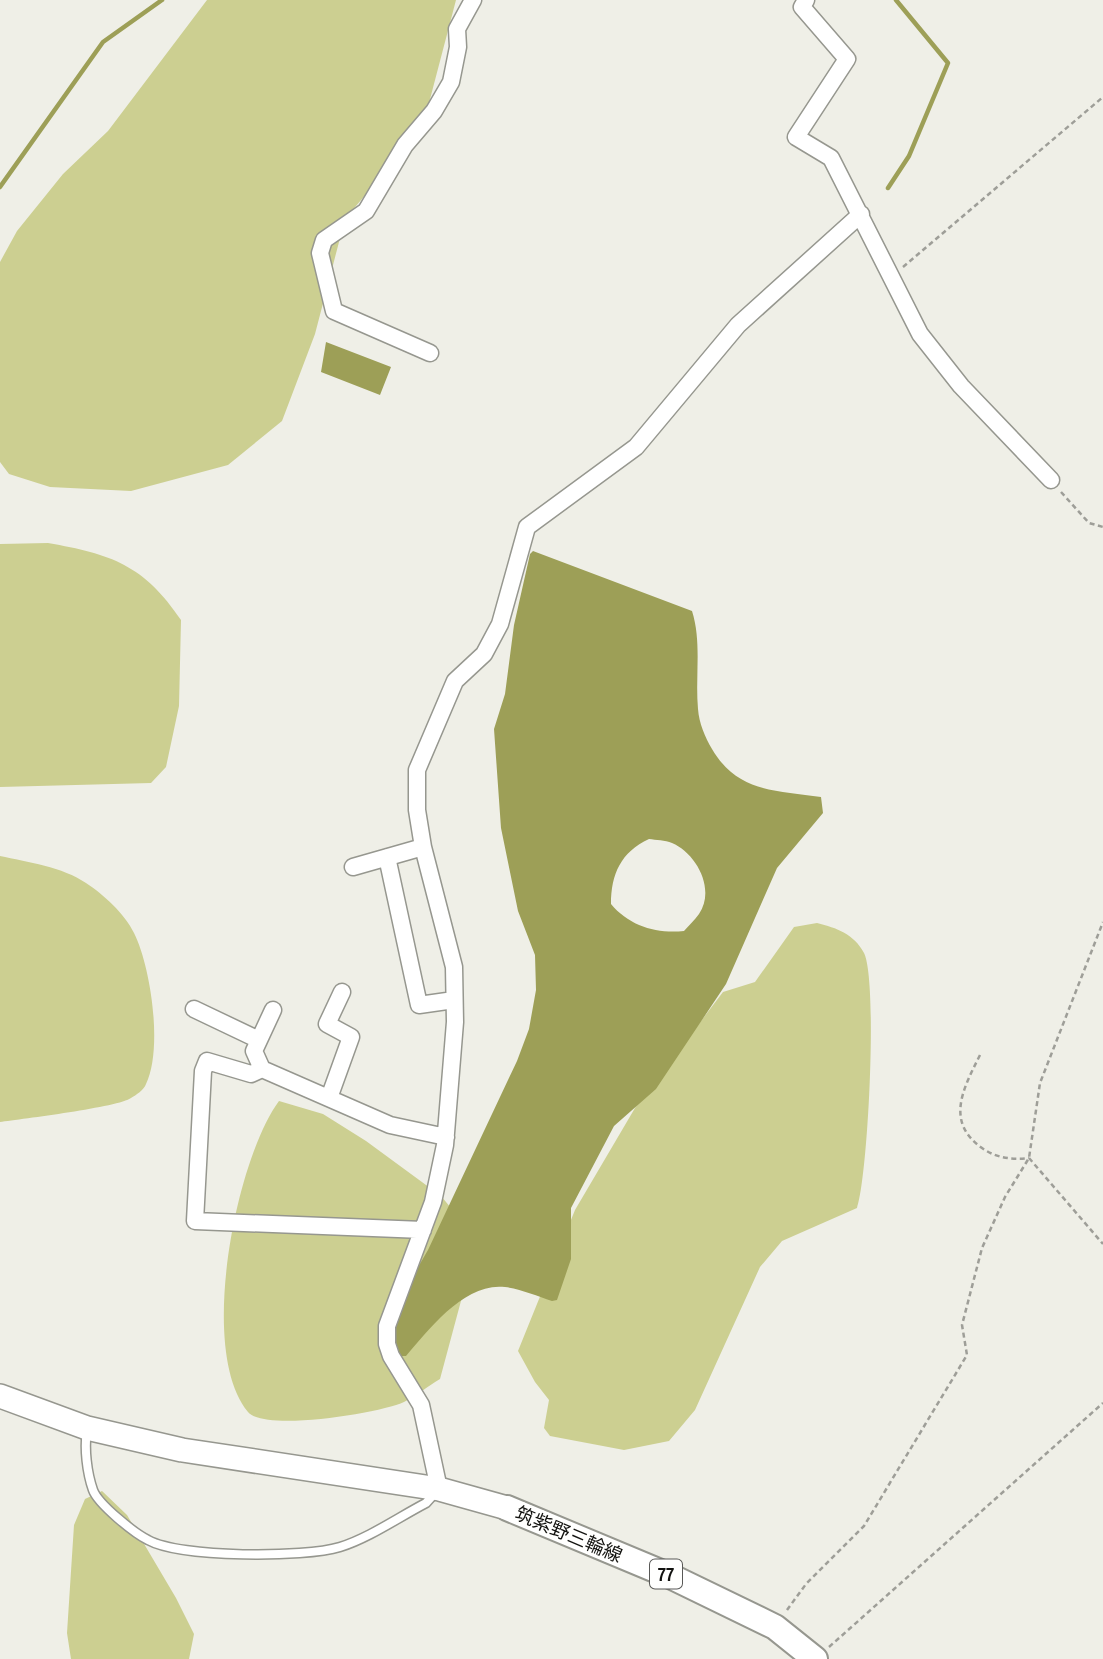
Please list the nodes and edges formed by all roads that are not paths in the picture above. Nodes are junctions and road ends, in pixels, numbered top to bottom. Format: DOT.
graph roads {
  1 [pos="473,0"];
  2 [pos="806,0"];
  3 [pos="861,214"];
  4 [pos="430,353"];
  5 [pos="1051,480"];
  6 [pos="423,847"];
  7 [pos="387,857"];
  8 [pos="353,867"];
  9 [pos="342,992"];
  10 [pos="454,1000"];
  11 [pos="194,1009"];
  12 [pos="273,1010"];
  13 [pos="259,1041"];
  14 [pos="262,1069"];
  15 [pos="329,1098"];
  16 [pos="446,1137"];
  17 [pos="423,1230"];
  18 [pos="0,1396"];
  19 [pos="88,1429"];
  20 [pos="439,1489"];
  21 [pos="507,1508"];
  22 [pos="815,1659"];
  1 -- 4 [label="street"];
  2 -- 3 [label="street"];
  3 -- 5 [label="street"];
  3 -- 6 [label="street"];
  6 -- 7 [label="street"];
  6 -- 10 [label="street"];
  7 -- 8 [label="street"];
  7 -- 10 [label="street"];
  9 -- 15 [label="street"];
  10 -- 16 [label="street"];
  11 -- 13 [label="street"];
  12 -- 13 [label="street"];
  13 -- 14 [label="street"];
  14 -- 15 [label="street"];
  14 -- 17 [label="street"];
  15 -- 16 [label="street"];
  16 -- 17 [label="street"];
  17 -- 20 [label="street"];
  18 -- 19 [label="street"];
  19 -- 20 [label="street"];
  19 -- 20 [label="lane"];
  20 -- 21 [label="street"];
  21 -- 22 [label="main road, 筑紫野三輪線 / 77"];
}
